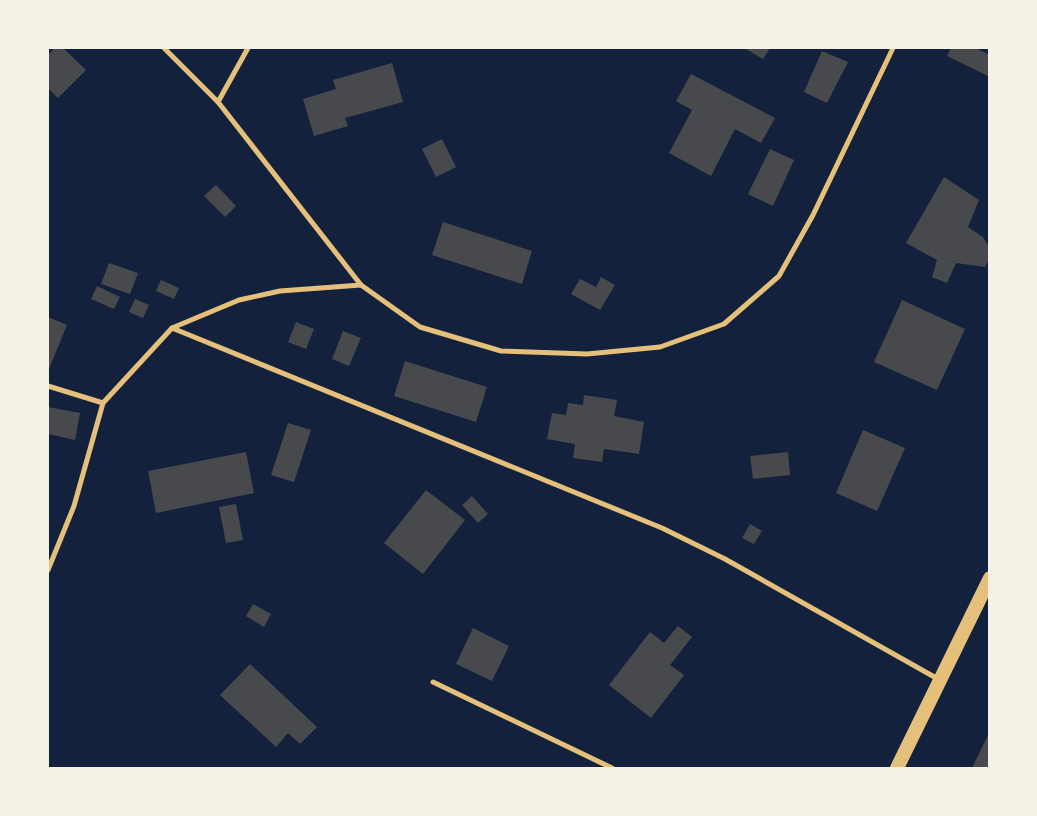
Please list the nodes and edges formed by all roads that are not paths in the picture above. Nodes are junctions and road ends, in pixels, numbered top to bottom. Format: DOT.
graph roads {
  1 [pos="164,48"];
  2 [pos="248,48"];
  3 [pos="893,48"];
  4 [pos="218,102"];
  5 [pos="361,285"];
  6 [pos="172,328"];
  7 [pos="48,386"];
  8 [pos="103,403"];
  9 [pos="48,570"];
  10 [pos="990,578"];
  11 [pos="941,680"];
  12 [pos="433,682"];
  13 [pos="612,768"];
  14 [pos="897,768"];
  1 -- 4 [label="street"];
  2 -- 4 [label="street"];
  3 -- 5 [label="street"];
  4 -- 5 [label="street"];
  5 -- 6 [label="street"];
  6 -- 8 [label="street"];
  6 -- 11 [label="street"];
  7 -- 8 [label="street"];
  8 -- 9 [label="street"];
  10 -- 11 [label="highway"];
  11 -- 14 [label="highway"];
  12 -- 13 [label="street"];
}
